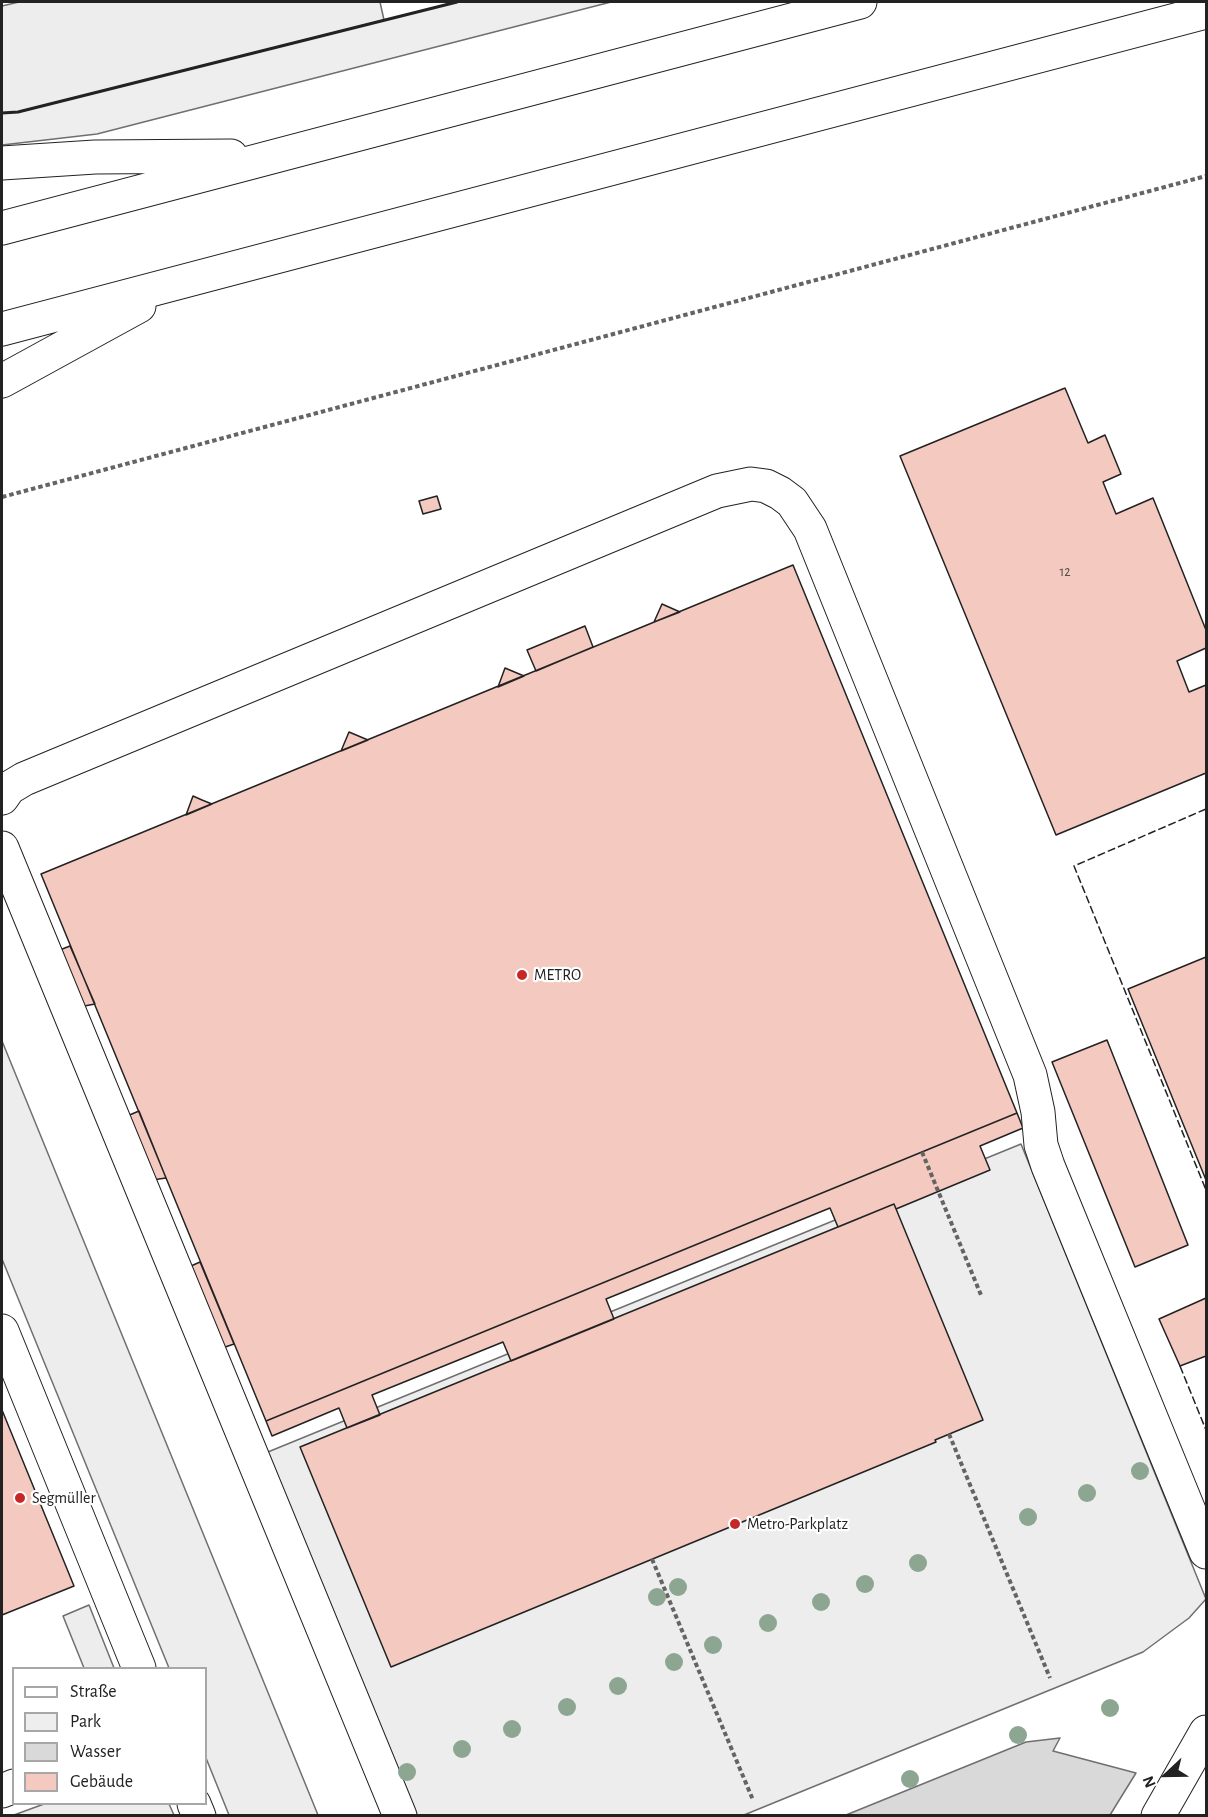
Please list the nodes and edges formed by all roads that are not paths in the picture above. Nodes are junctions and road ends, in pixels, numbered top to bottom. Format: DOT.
graph roads {
  1 [pos="860,2"];
  2 [pos="1206,12"];
  3 [pos="281,155"];
  4 [pos="2,163"];
  5 [pos="2,228"];
  6 [pos="186,281"];
  7 [pos="2,329"];
  8 [pos="2,381"];
  9 [pos="2,798"];
  10 [pos="2,848"];
  11 [pos="2,1331"];
  12 [pos="1206,1552"];
  13 [pos="139,1667"];
  14 [pos="1206,1732"];
  15 [pos="400,1815"];
  16 [pos="1158,1815"];
  1 -- 3 [label="main road"];
  2 -- 6 [label="main road"];
  3 -- 4 [label="main road"];
  3 -- 5 [label="main road"];
  6 -- 7 [label="main road"];
  6 -- 8 [label="main road"];
  9 -- 12 [label="main road"];
  10 -- 15 [label="main road"];
  11 -- 13 [label="main road"];
  14 -- 16 [label="main road"];
}
